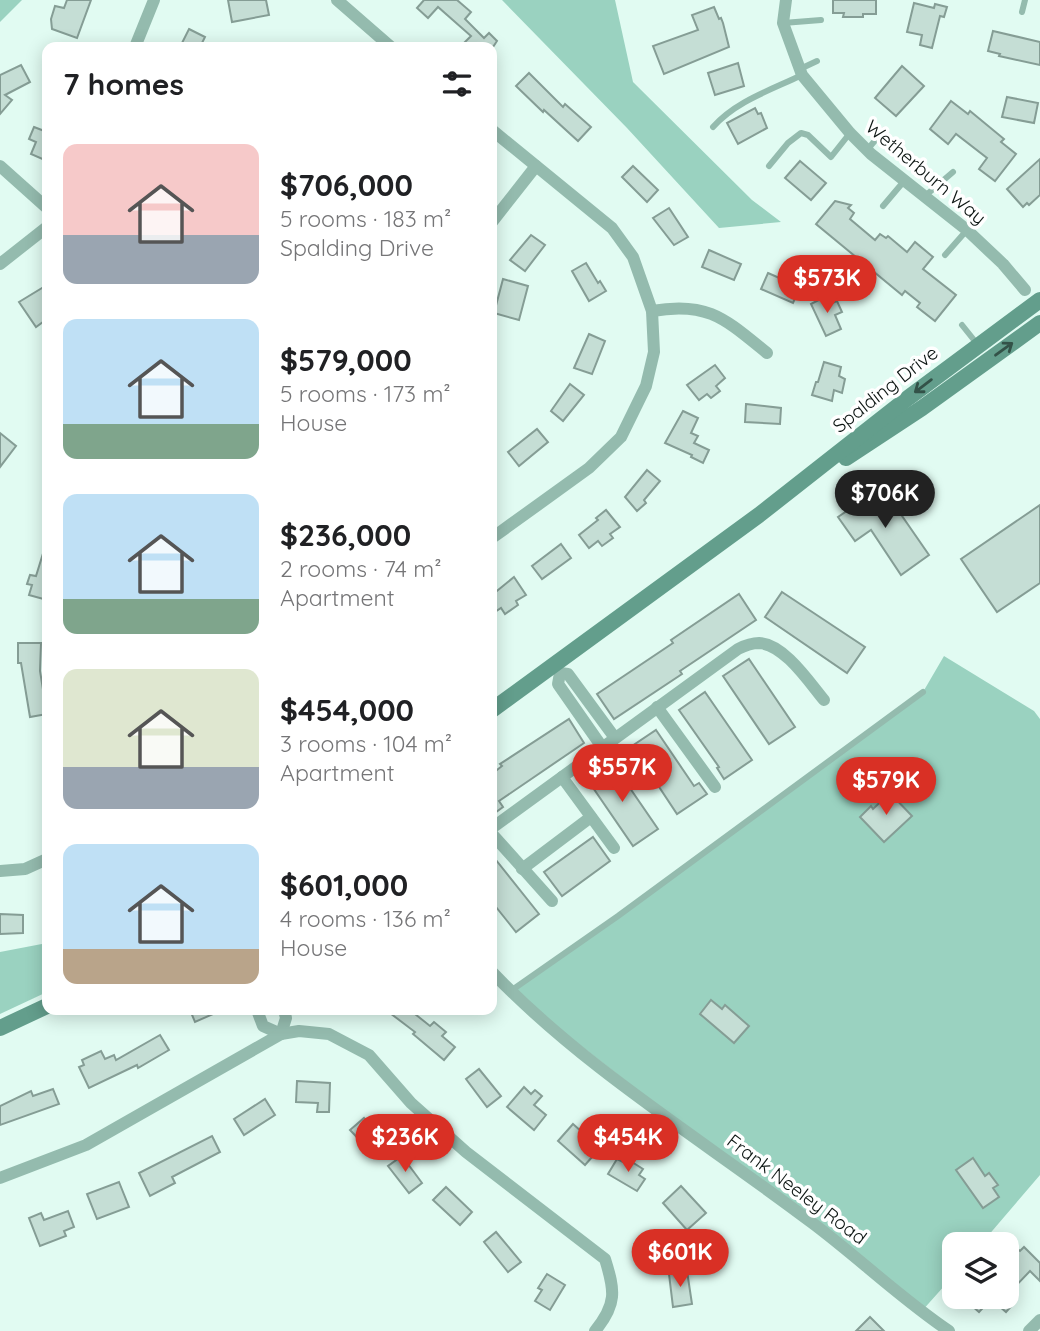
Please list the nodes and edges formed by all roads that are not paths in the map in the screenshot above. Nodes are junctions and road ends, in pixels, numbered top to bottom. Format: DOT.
graph roads {
  1 [pos="154,0"];
  2 [pos="337,0"];
  3 [pos="786,0"];
  4 [pos="1025,0"];
  5 [pos="1022,12"];
  6 [pos="821,20"];
  7 [pos="783,23"];
  8 [pos="137,42"];
  9 [pos="385,42"];
  10 [pos="817,61"];
  11 [pos="801,72"];
  12 [pos="712,127"];
  13 [pos="884,130"];
  14 [pos="850,133"];
  15 [pos="497,134"];
  16 [pos="867,150"];
  17 [pos="0,166"];
  18 [pos="536,166"];
  19 [pos="769,166"];
  20 [pos="953,172"];
  21 [pos="905,180"];
  22 [pos="925,196"];
  23 [pos="42,204"];
  24 [pos="883,206"];
  25 [pos="497,216"];
  26 [pos="967,230"];
  27 [pos="42,231"];
  28 [pos="945,255"];
  29 [pos="0,264"];
  30 [pos="1025,290"];
  31 [pos="1039,305"];
  32 [pos="652,311"];
  33 [pos="1040,323"];
  34 [pos="962,326"];
  35 [pos="978,345"];
  36 [pos="767,353"];
  37 [pos="760,515"];
  38 [pos="497,534"];
  39 [pos="556,670"];
  40 [pos="923,692"];
  41 [pos="824,700"];
  42 [pos="497,707"];
  43 [pos="657,707"];
  44 [pos="615,738"];
  45 [pos="603,747"];
  46 [pos="562,777"];
  47 [pos="715,787"];
  48 [pos="591,817"];
  49 [pos="497,824"];
  50 [pos="497,840"];
  51 [pos="614,848"];
  52 [pos="42,861"];
  53 [pos="522,869"];
  54 [pos="0,871"];
  55 [pos="552,901"];
  56 [pos="497,977"];
  57 [pos="510,991"];
  58 [pos="42,1008"];
  59 [pos="259,1015"];
  60 [pos="285,1015"];
  61 [pos="0,1028"];
  62 [pos="281,1034"];
  63 [pos="0,1178"];
  64 [pos="1040,1320"];
  65 [pos="595,1331"];
  66 [pos="949,1331"];
  67 [pos="1029,1331"];
  1 -- 8 [label="street"];
  2 -- 9 [label="street"];
  3 -- 7 [label="street, Wetherburn Way"];
  4 -- 5 [label="lane"];
  6 -- 7 [label="lane"];
  7 -- 11 [label="street, Wetherburn Way"];
  10 -- 11 [label="lane"];
  11 -- 12 [label="lane"];
  11 -- 14 [label="street, Wetherburn Way"];
  13 -- 16 [label="lane"];
  14 -- 16 [label="street, Wetherburn Way"];
  14 -- 19 [label="lane"];
  15 -- 18 [label="street"];
  16 -- 21 [label="street, Wetherburn Way"];
  17 -- 23 [label="street"];
  18 -- 25 [label="street"];
  18 -- 32 [label="street"];
  20 -- 22 [label="lane"];
  21 -- 22 [label="street, Wetherburn Way"];
  21 -- 24 [label="lane"];
  22 -- 26 [label="street, Wetherburn Way"];
  26 -- 28 [label="lane"];
  26 -- 30 [label="street, Wetherburn Way"];
  27 -- 29 [label="street"];
  30 -- 31 [label="lane"];
  31 -- 35 [label="main road, Spalding Drive"];
  32 -- 36 [label="street"];
  32 -- 38 [label="street"];
  37 -- 33 [label="main road, Spalding Drive, one-way"];
  34 -- 35 [label="lane"];
  35 -- 37 [label="main road, Spalding Drive, one-way"];
  37 -- 39 [label="main road, Spalding Drive"];
  39 -- 42 [label="main road, Spalding Drive"];
  39 -- 44 [label="street"];
  39 -- 45 [label="street"];
  40 -- 57 [label="lane"];
  41 -- 43 [label="street"];
  43 -- 44 [label="street"];
  43 -- 47 [label="street"];
  44 -- 45 [label="street"];
  45 -- 46 [label="street"];
  46 -- 48 [label="street"];
  46 -- 49 [label="street"];
  48 -- 51 [label="street"];
  48 -- 53 [label="street"];
  50 -- 53 [label="street"];
  52 -- 54 [label="street"];
  53 -- 55 [label="street"];
  56 -- 57 [label="street, Frank Neeley Road"];
  57 -- 66 [label="street, Frank Neeley Road"];
  58 -- 61 [label="main road"];
  59 -- 62 [label="street"];
  60 -- 62 [label="street"];
  62 -- 63 [label="street"];
  62 -- 65 [label="street"];
  64 -- 67 [label="street"];
}
